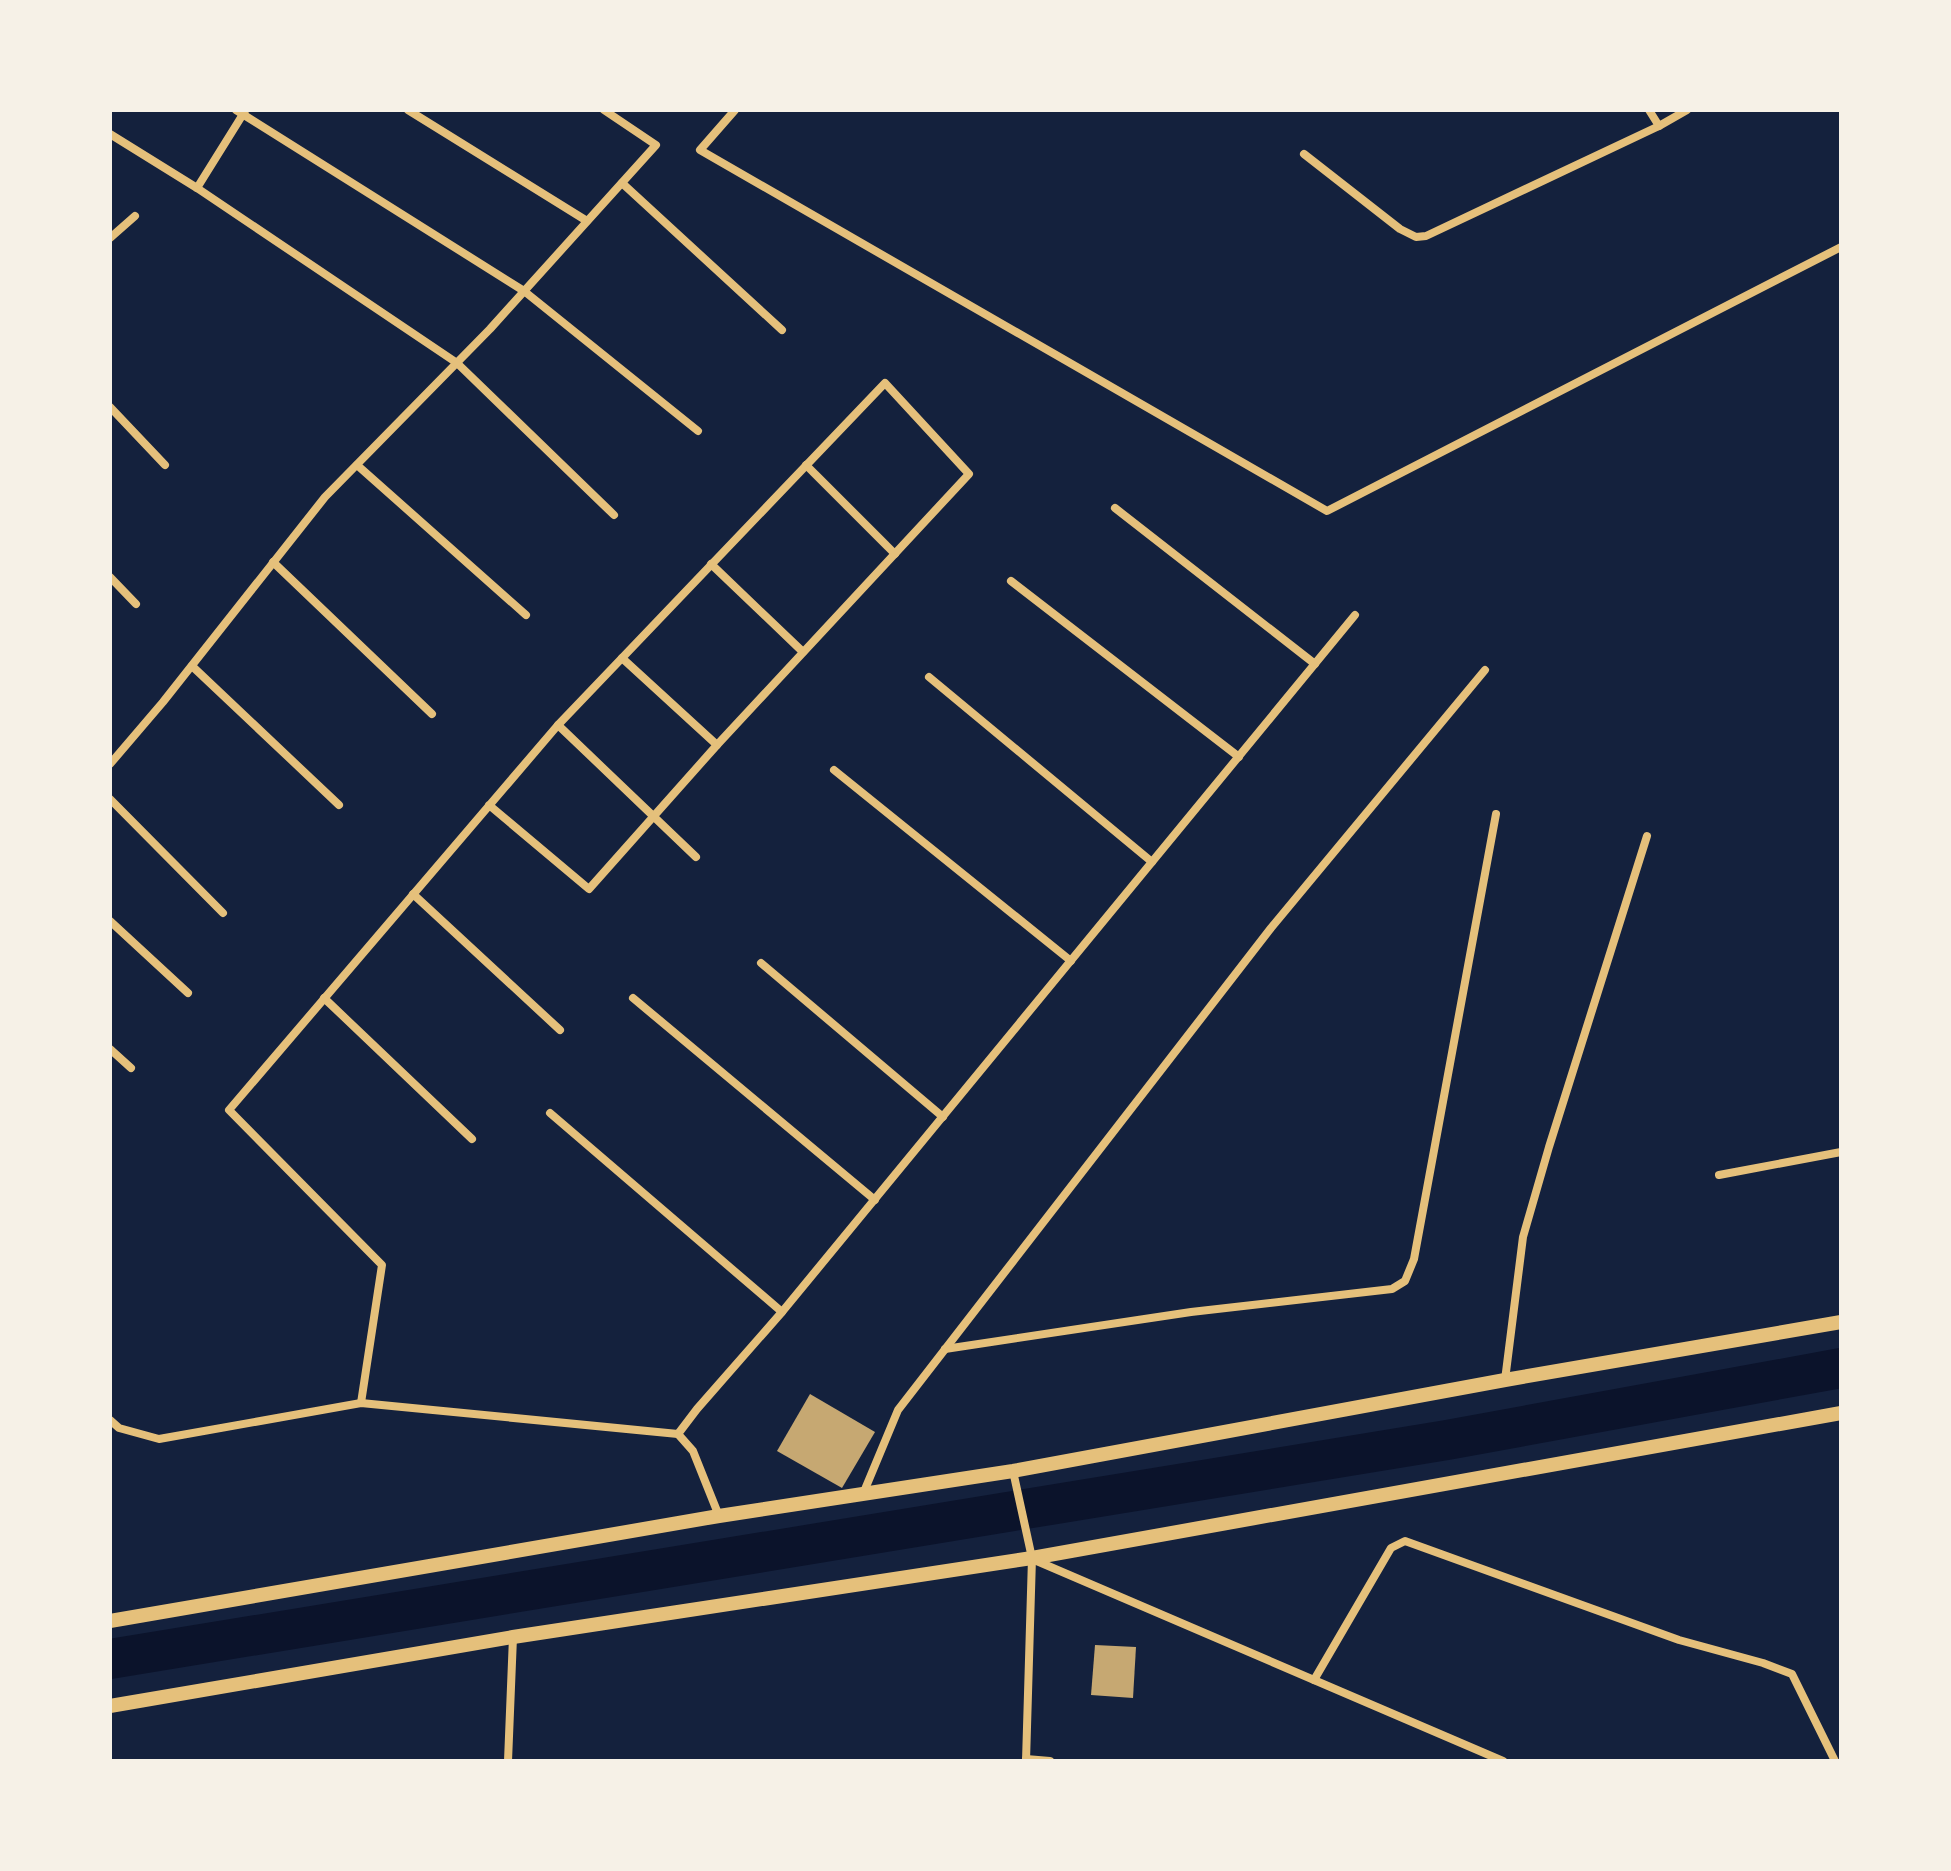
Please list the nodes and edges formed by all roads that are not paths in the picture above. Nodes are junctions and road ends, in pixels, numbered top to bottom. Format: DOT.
graph roads {
  1 [pos="408,110"];
  2 [pos="604,110"];
  3 [pos="735,110"];
  4 [pos="1649,110"];
  5 [pos="1687,110"];
  6 [pos="242,111"];
  7 [pos="1659,126"];
  8 [pos="110,134"];
  9 [pos="1304,154"];
  10 [pos="622,183"];
  11 [pos="197,188"];
  12 [pos="135,216"];
  13 [pos="587,221"];
  14 [pos="110,238"];
  15 [pos="1841,247"];
  16 [pos="524,291"];
  17 [pos="782,330"];
  18 [pos="457,363"];
  19 [pos="110,407"];
  20 [pos="698,431"];
  21 [pos="165,465"];
  22 [pos="357,465"];
  23 [pos="806,465"];
  24 [pos="1115,508"];
  25 [pos="614,515"];
  26 [pos="895,554"];
  27 [pos="273,562"];
  28 [pos="711,564"];
  29 [pos="110,577"];
  30 [pos="1011,581"];
  31 [pos="136,604"];
  32 [pos="526,615"];
  33 [pos="1355,615"];
  34 [pos="803,652"];
  35 [pos="622,658"];
  36 [pos="1315,664"];
  37 [pos="192,666"];
  38 [pos="1485,670"];
  39 [pos="929,677"];
  40 [pos="432,714"];
  41 [pos="558,725"];
  42 [pos="717,745"];
  43 [pos="1239,757"];
  44 [pos="110,764"];
  45 [pos="834,770"];
  46 [pos="110,799"];
  47 [pos="339,805"];
  48 [pos="489,805"];
  49 [pos="1496,814"];
  50 [pos="652,817"];
  51 [pos="1647,836"];
  52 [pos="696,857"];
  53 [pos="1152,862"];
  54 [pos="413,894"];
  55 [pos="223,913"];
  56 [pos="110,921"];
  57 [pos="1071,961"];
  58 [pos="761,963"];
  59 [pos="188,993"];
  60 [pos="324,998"];
  61 [pos="633,998"];
  62 [pos="560,1030"];
  63 [pos="110,1049"];
  64 [pos="131,1068"];
  65 [pos="550,1113"];
  66 [pos="943,1117"];
  67 [pos="472,1139"];
  68 [pos="1841,1152"];
  69 [pos="1719,1175"];
  70 [pos="875,1200"];
  71 [pos="782,1312"];
  72 [pos="1841,1322"];
  73 [pos="945,1349"];
  74 [pos="1505,1380"];
  75 [pos="361,1403"];
  76 [pos="1841,1413"];
  77 [pos="110,1420"];
  78 [pos="678,1434"];
  79 [pos="1013,1471"];
  80 [pos="863,1494"];
  81 [pos="719,1516"];
  82 [pos="1032,1558"];
  83 [pos="110,1621"];
  84 [pos="513,1637"];
  85 [pos="1314,1680"];
  86 [pos="110,1706"];
  87 [pos="1026,1760"];
  88 [pos="508,1761"];
  89 [pos="1050,1761"];
  90 [pos="1503,1761"];
  91 [pos="1835,1761"];
  1 -- 13 [label="street"];
  2 -- 10 [label="street"];
  3 -- 15 [label="street"];
  4 -- 7 [label="street"];
  5 -- 7 [label="street"];
  6 -- 11 [label="street"];
  6 -- 16 [label="street"];
  7 -- 9 [label="street"];
  8 -- 11 [label="street"];
  10 -- 13 [label="street"];
  10 -- 17 [label="street"];
  11 -- 18 [label="street"];
  12 -- 14 [label="street"];
  13 -- 16 [label="street"];
  16 -- 18 [label="street"];
  16 -- 20 [label="street"];
  18 -- 22 [label="street"];
  18 -- 25 [label="street"];
  19 -- 21 [label="street"];
  22 -- 27 [label="street"];
  22 -- 32 [label="street"];
  23 -- 26 [label="street"];
  23 -- 26 [label="street"];
  23 -- 28 [label="street"];
  24 -- 36 [label="street"];
  26 -- 34 [label="street"];
  27 -- 37 [label="street"];
  27 -- 40 [label="street"];
  28 -- 34 [label="street"];
  28 -- 35 [label="street"];
  29 -- 31 [label="street"];
  30 -- 43 [label="street"];
  33 -- 36 [label="street"];
  34 -- 42 [label="street"];
  35 -- 41 [label="street"];
  35 -- 42 [label="street"];
  36 -- 43 [label="street"];
  37 -- 44 [label="street"];
  37 -- 47 [label="street"];
  38 -- 73 [label="street"];
  39 -- 53 [label="street"];
  41 -- 48 [label="street"];
  41 -- 50 [label="street"];
  42 -- 50 [label="street"];
  43 -- 53 [label="street"];
  45 -- 57 [label="street"];
  46 -- 55 [label="street"];
  48 -- 50 [label="street"];
  48 -- 54 [label="street"];
  49 -- 73 [label="street"];
  50 -- 52 [label="street"];
  51 -- 74 [label="street"];
  53 -- 57 [label="street"];
  54 -- 60 [label="street"];
  54 -- 62 [label="street"];
  56 -- 59 [label="street"];
  57 -- 66 [label="street"];
  58 -- 66 [label="street"];
  60 -- 67 [label="street"];
  60 -- 75 [label="street"];
  61 -- 70 [label="street"];
  63 -- 64 [label="street"];
  65 -- 71 [label="street"];
  66 -- 70 [label="street"];
  68 -- 69 [label="street"];
  70 -- 71 [label="street"];
  71 -- 78 [label="street"];
  72 -- 74 [label="street"];
  73 -- 80 [label="street"];
  74 -- 79 [label="street"];
  75 -- 77 [label="street"];
  75 -- 78 [label="street"];
  76 -- 82 [label="street"];
  78 -- 81 [label="street"];
  79 -- 80 [label="street"];
  79 -- 82 [label="street"];
  80 -- 81 [label="street"];
  81 -- 83 [label="street"];
  82 -- 84 [label="street"];
  82 -- 85 [label="street"];
  82 -- 87 [label="street"];
  84 -- 86 [label="street"];
  84 -- 88 [label="street"];
  85 -- 90 [label="street"];
  85 -- 91 [label="street"];
  87 -- 89 [label="street"];
}
